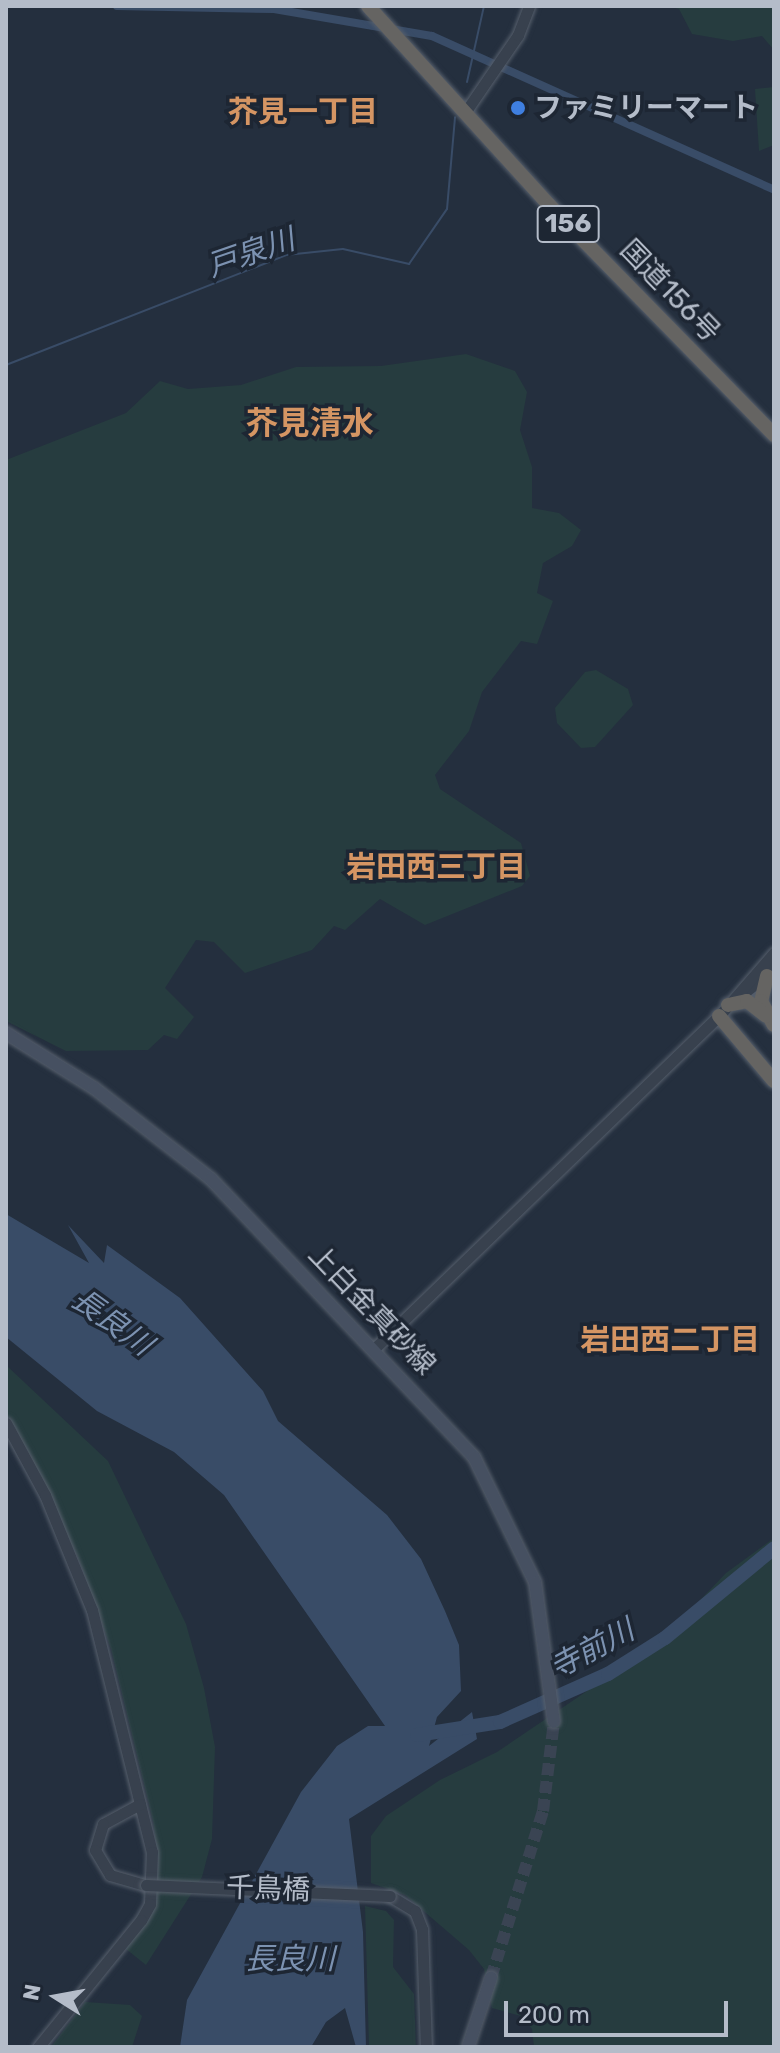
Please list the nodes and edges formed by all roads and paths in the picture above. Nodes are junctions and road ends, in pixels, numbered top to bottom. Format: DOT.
graph roads {
  1 [pos="368,6"];
  2 [pos="529,6"];
  3 [pos="466,111"];
  4 [pos="774,435"];
  5 [pos="774,953"];
  6 [pos="770,973"];
  7 [pos="724,1010"];
  8 [pos="772,1022"];
  9 [pos="6,1033"];
  10 [pos="774,1081"];
  11 [pos="376,1347"];
  12 [pos="6,1423"];
  13 [pos="554,1718"];
  14 [pos="140,1804"];
  15 [pos="491,1978"];
  16 [pos="38,2047"];
  17 [pos="426,2047"];
  18 [pos="468,2047"];
  1 -- 3 [label="highway, 国道156号 / 156"];
  2 -- 3 [label="street"];
  3 -- 4 [label="highway, 国道156号 / 156"];
  5 -- 7 [label="street"];
  6 -- 7 [label="street"];
  6 -- 8 [label="highway"];
  7 -- 8 [label="highway"];
  7 -- 10 [label="highway"];
  7 -- 11 [label="street"];
  9 -- 11 [label="main road, 上白金真砂線"];
  11 -- 13 [label="main road, 上白金真砂線"];
  12 -- 14 [label="street"];
  14 -- 16 [label="street"];
  14 -- 17 [label="street, 千鳥橋, bridge"];
  15 -- 18 [label="main road"];
}
